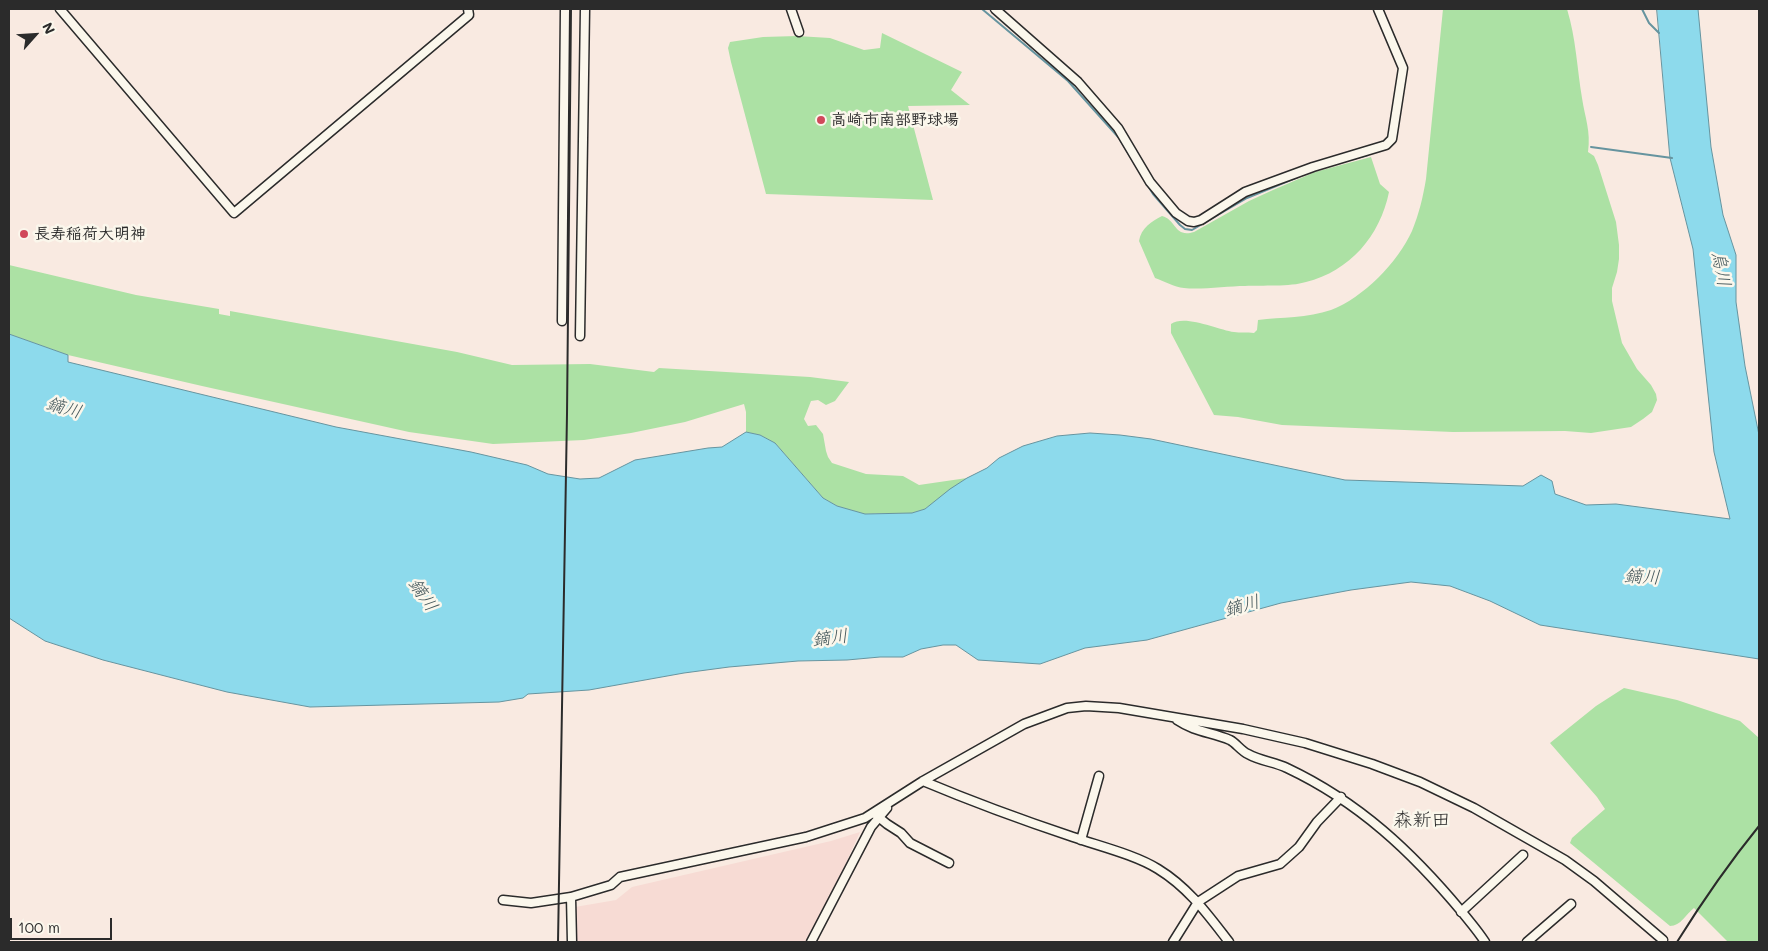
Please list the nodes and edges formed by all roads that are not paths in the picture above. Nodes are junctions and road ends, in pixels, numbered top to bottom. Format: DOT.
graph roads {
  1 [pos="60,9"];
  2 [pos="468,9"];
  3 [pos="565,9"];
  4 [pos="585,9"];
  5 [pos="791,9"];
  6 [pos="995,9"];
  7 [pos="1378,9"];
  8 [pos="799,32"];
  9 [pos="562,322"];
  10 [pos="580,336"];
  11 [pos="1173,718"];
  12 [pos="1099,776"];
  13 [pos="923,781"];
  14 [pos="1341,797"];
  15 [pos="877,815"];
  16 [pos="1081,840"];
  17 [pos="1523,855"];
  18 [pos="949,863"];
  19 [pos="571,897"];
  20 [pos="503,900"];
  21 [pos="1198,902"];
  22 [pos="1571,904"];
  23 [pos="1461,912"];
  24 [pos="1663,940"];
  25 [pos="572,942"];
  26 [pos="811,942"];
  27 [pos="1173,942"];
  28 [pos="1229,942"];
  29 [pos="1485,942"];
  30 [pos="1527,942"];
  1 -- 2 [label="street"];
  3 -- 9 [label="street"];
  4 -- 10 [label="street"];
  5 -- 8 [label="street"];
  6 -- 7 [label="street"];
  11 -- 13 [label="street"];
  11 -- 14 [label="street"];
  11 -- 24 [label="street"];
  12 -- 16 [label="street"];
  13 -- 15 [label="street"];
  13 -- 16 [label="street"];
  14 -- 21 [label="street"];
  14 -- 23 [label="street"];
  15 -- 18 [label="street"];
  15 -- 19 [label="street"];
  15 -- 26 [label="street"];
  16 -- 21 [label="street"];
  17 -- 23 [label="street"];
  19 -- 20 [label="street"];
  19 -- 25 [label="street"];
  21 -- 27 [label="street"];
  21 -- 28 [label="street"];
  22 -- 30 [label="street"];
  23 -- 29 [label="street"];
}
